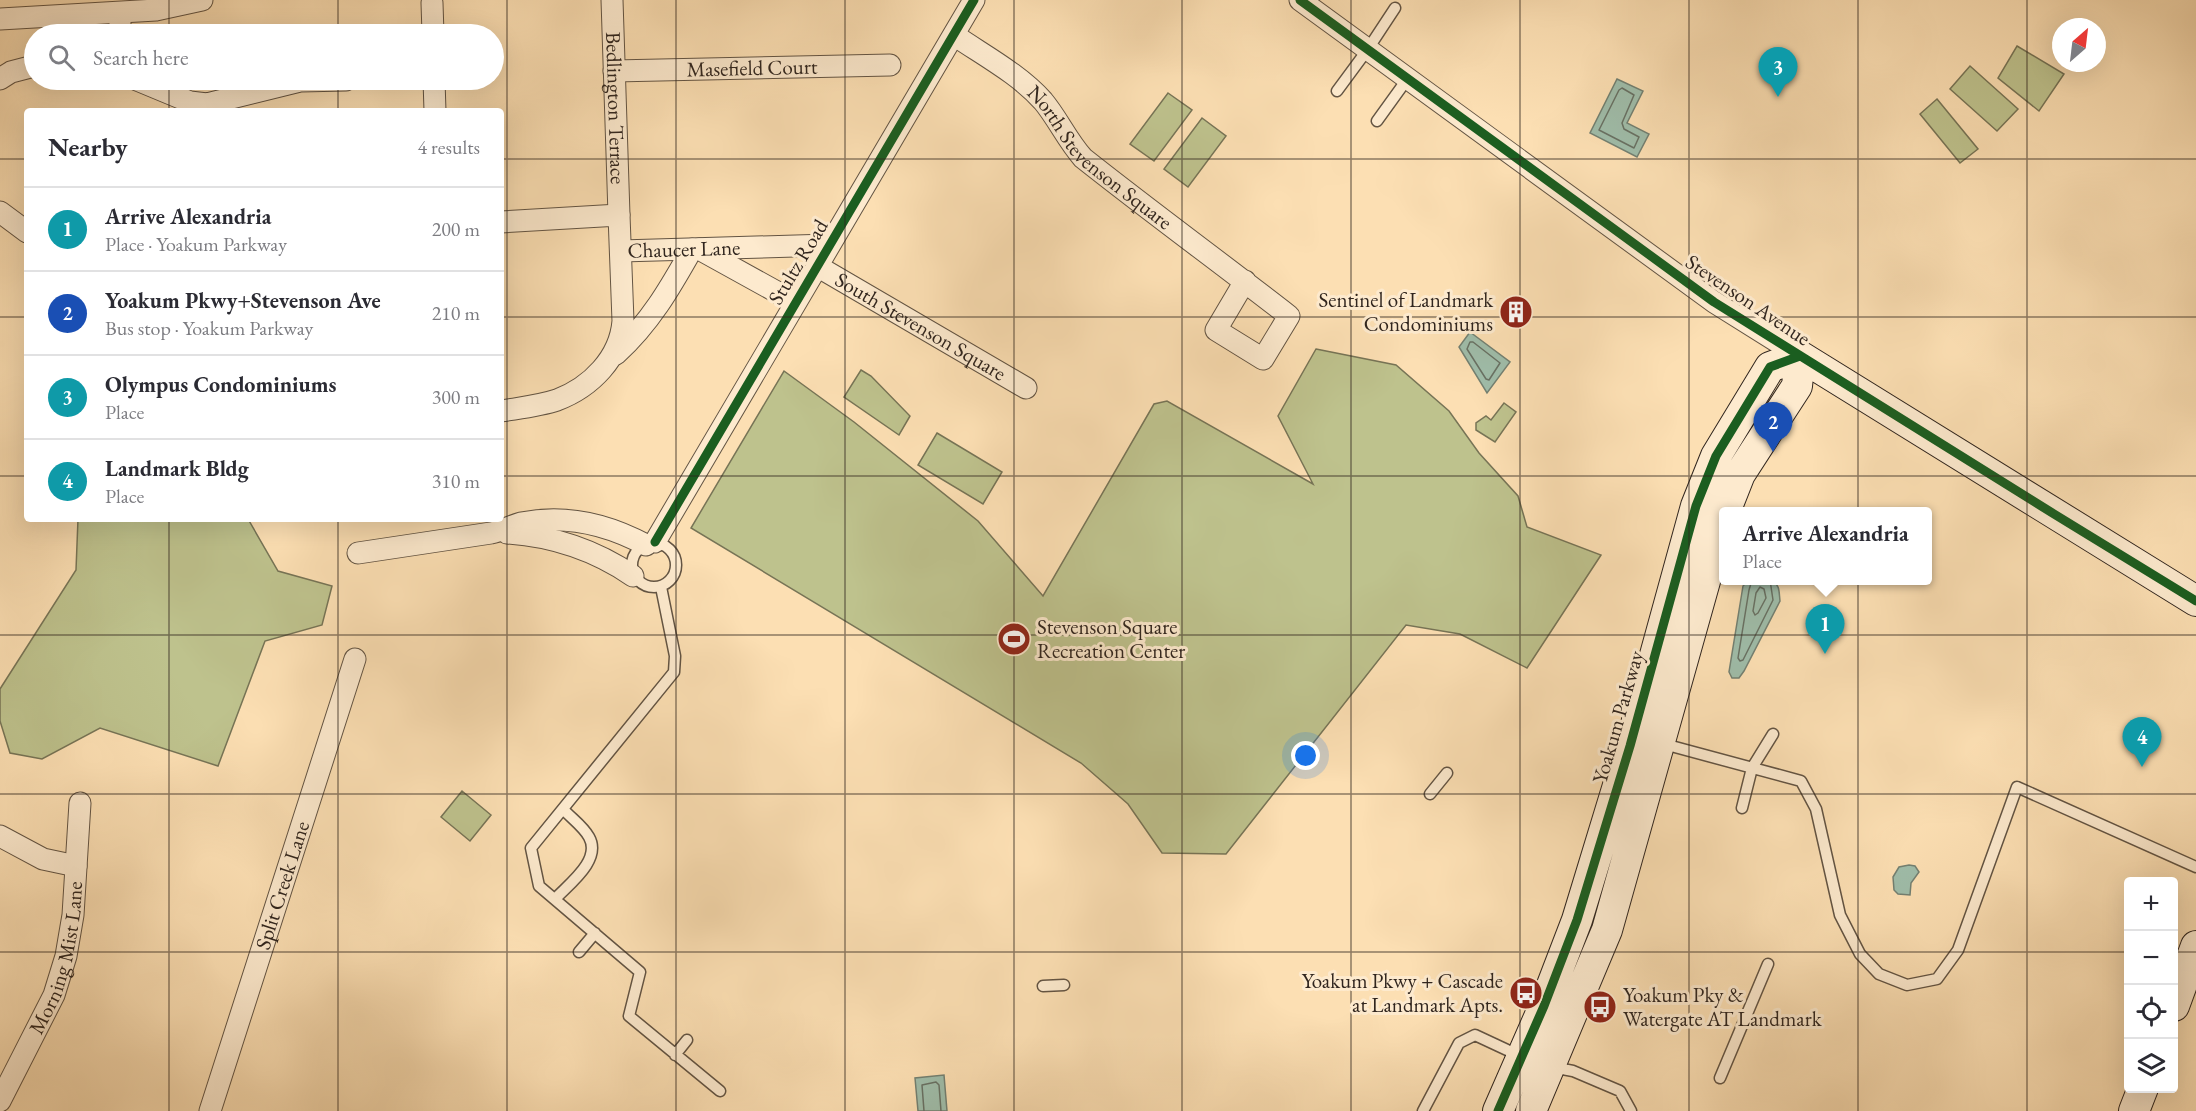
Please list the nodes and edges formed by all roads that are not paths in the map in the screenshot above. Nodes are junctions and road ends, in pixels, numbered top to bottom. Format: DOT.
graph roads {
  1 [pos="202,0"];
  2 [pos="612,0"];
  3 [pos="974,0"];
  4 [pos="1300,0"];
  5 [pos="432,3"];
  6 [pos="1395,8"];
  7 [pos="120,13"];
  8 [pos="0,19"];
  9 [pos="120,24"];
  10 [pos="433,24"];
  11 [pos="954,35"];
  12 [pos="1368,50"];
  13 [pos="890,65"];
  14 [pos="24,69"];
  15 [pos="614,71"];
  16 [pos="1408,78"];
  17 [pos="0,79"];
  18 [pos="161,90"];
  19 [pos="264,90"];
  20 [pos="434,90"];
  21 [pos="1337,91"];
  22 [pos="435,108"];
  23 [pos="1377,121"];
  24 [pos="0,212"];
  25 [pos="619,215"];
  26 [pos="504,222"];
  27 [pos="24,230"];
  28 [pos="829,245"];
  29 [pos="695,249"];
  30 [pos="621,251"];
  31 [pos="817,266"];
  32 [pos="1245,281"];
  33 [pos="795,302"];
  34 [pos="1800,356"];
  35 [pos="611,358"];
  36 [pos="1026,388"];
  37 [pos="504,410"];
  38 [pos="1727,507"];
  39 [pos="1719,529"];
  40 [pos="495,532"];
  41 [pos="650,544"];
  42 [pos="358,553"];
  43 [pos="633,576"];
  44 [pos="661,588"];
  45 [pos="2196,601"];
  46 [pos="355,659"];
  47 [pos="1773,734"];
  48 [pos="1645,745"];
  49 [pos="1752,768"];
  50 [pos="1448,773"];
  51 [pos="1430,794"];
  52 [pos="80,803"];
  53 [pos="1742,808"];
  54 [pos="563,809"];
  55 [pos="0,836"];
  56 [pos="76,866"];
  57 [pos="2196,867"];
  58 [pos="555,899"];
  59 [pos="595,933"];
  60 [pos="2196,946"];
  61 [pos="579,952"];
  62 [pos="1768,964"];
  63 [pos="1064,985"];
  64 [pos="1043,986"];
  65 [pos="2178,995"];
  66 [pos="687,1040"];
  67 [pos="675,1055"];
  68 [pos="1536,1062"];
  69 [pos="1720,1078"];
  70 [pos="720,1091"];
  71 [pos="2141,1093"];
  72 [pos="0,1101"];
  73 [pos="210,1111"];
  74 [pos="1423,1111"];
  75 [pos="1498,1111"];
  76 [pos="1531,1111"];
  77 [pos="1631,1111"];
  78 [pos="2134,1111"];
  1 -- 7 [label="street"];
  2 -- 15 [label="street, Bedlington Terrace"];
  3 -- 11 [label="street, Stultz Road"];
  4 -- 12 [label="street, Stevenson Avenue"];
  5 -- 10 [label="street"];
  6 -- 12 [label="lane"];
  7 -- 8 [label="street"];
  7 -- 9 [label="street"];
  11 -- 28 [label="street, Stultz Road"];
  11 -- 32 [label="street, North Stevenson Square"];
  12 -- 16 [label="street, Stevenson Avenue"];
  12 -- 21 [label="lane"];
  13 -- 15 [label="street, Masefield Court"];
  14 -- 17 [label="street"];
  15 -- 25 [label="street, Bedlington Terrace"];
  16 -- 23 [label="lane"];
  16 -- 34 [label="street, Stevenson Avenue"];
  18 -- 19 [label="street"];
  20 -- 22 [label="street"];
  24 -- 27 [label="street"];
  25 -- 26 [label="street, Chaucer Lane"];
  25 -- 30 [label="street, Chaucer Lane"];
  28 -- 29 [label="street, Chaucer Lane"];
  28 -- 31 [label="street, Stultz Road"];
  29 -- 30 [label="street, Chaucer Lane"];
  29 -- 33 [label="street"];
  29 -- 35 [label="street"];
  30 -- 35 [label="street"];
  31 -- 33 [label="street, Stultz Road"];
  31 -- 36 [label="street, South Stevenson Square"];
  33 -- 41 [label="street, Stultz Road"];
  34 -- 38 [label="street"];
  34 -- 45 [label="street, Stevenson Avenue"];
  34 -- 48 [label="street, Yoakum Parkway"];
  35 -- 37 [label="street"];
  39 -- 48 [label="street, Yoakum Parkway"];
  40 -- 41 [label="street"];
  40 -- 42 [label="street"];
  40 -- 43 [label="street"];
  41 -- 43 [label="lane"];
  41 -- 44 [label="lane"];
  43 -- 44 [label="lane"];
  44 -- 54 [label="lane"];
  46 -- 73 [label="street, Split Creek Lane"];
  47 -- 49 [label="lane"];
  48 -- 49 [label="lane"];
  48 -- 68 [label="street, Yoakum Parkway"];
  49 -- 53 [label="lane"];
  49 -- 57 [label="lane"];
  50 -- 51 [label="lane"];
  52 -- 56 [label="street, Morning Mist Lane"];
  54 -- 58 [label="lane"];
  54 -- 58 [label="lane"];
  55 -- 56 [label="street"];
  56 -- 72 [label="street, Morning Mist Lane"];
  58 -- 59 [label="lane"];
  59 -- 61 [label="lane"];
  59 -- 67 [label="lane"];
  60 -- 65 [label="street"];
  62 -- 69 [label="lane"];
  63 -- 64 [label="lane"];
  66 -- 67 [label="lane"];
  67 -- 70 [label="lane"];
  68 -- 74 [label="lane"];
  68 -- 75 [label="street, Yoakum Parkway"];
  68 -- 76 [label="street, Yoakum Parkway"];
  68 -- 77 [label="lane"];
  71 -- 78 [label="street"];
}
